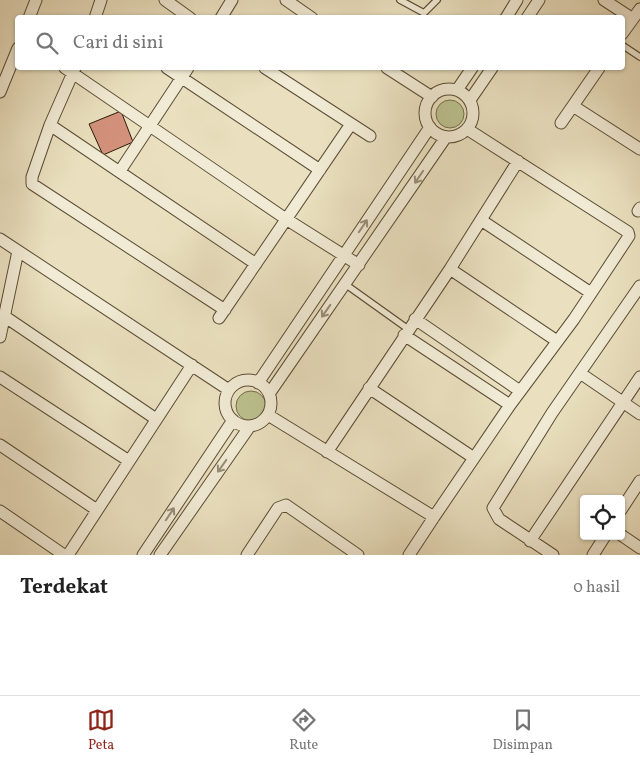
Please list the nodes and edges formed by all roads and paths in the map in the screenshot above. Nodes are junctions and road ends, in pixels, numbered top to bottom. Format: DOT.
graph roads {
  1 [pos="36,0"];
  2 [pos="101,0"];
  3 [pos="164,0"];
  4 [pos="232,0"];
  5 [pos="286,0"];
  6 [pos="400,0"];
  7 [pos="437,0"];
  8 [pos="517,0"];
  9 [pos="539,0"];
  10 [pos="604,0"];
  11 [pos="640,9"];
  12 [pos="30,15"];
  13 [pos="96,15"];
  14 [pos="186,15"];
  15 [pos="223,15"];
  16 [pos="308,15"];
  17 [pos="508,15"];
  18 [pos="529,15"];
  19 [pos="633,19"];
  20 [pos="625,30"];
  21 [pos="625,47"];
  22 [pos="15,55"];
  23 [pos="640,57"];
  24 [pos="71,70"];
  25 [pos="72,70"];
  26 [pos="268,70"];
  27 [pos="390,70"];
  28 [pos="471,70"];
  29 [pos="491,70"];
  30 [pos="598,70"];
  31 [pos="185,72"];
  32 [pos="457,90"];
  33 [pos="0,92"];
  34 [pos="432,97"];
  35 [pos="470,100"];
  36 [pos="573,106"];
  37 [pos="561,123"];
  38 [pos="351,124"];
  39 [pos="50,125"];
  40 [pos="150,126"];
  41 [pos="430,127"];
  42 [pos="468,129"];
  43 [pos="370,136"];
  44 [pos="446,137"];
  45 [pos="640,150"];
  46 [pos="518,161"];
  47 [pos="320,170"];
  48 [pos="120,171"];
  49 [pos="286,219"];
  50 [pos="481,220"];
  51 [pos="0,239"];
  52 [pos="18,251"];
  53 [pos="344,255"];
  54 [pos="256,264"];
  55 [pos="359,265"];
  56 [pos="450,269"];
  57 [pos="345,284"];
  58 [pos="640,286"];
  59 [pos="591,293"];
  60 [pos="4,316"];
  61 [pos="414,319"];
  62 [pos="406,332"];
  63 [pos="0,337"];
  64 [pos="557,341"];
  65 [pos="192,365"];
  66 [pos="580,373"];
  67 [pos="0,377"];
  68 [pos="640,378"];
  69 [pos="258,383"];
  70 [pos="369,388"];
  71 [pos="229,390"];
  72 [pos="520,391"];
  73 [pos="269,394"];
  74 [pos="623,403"];
  75 [pos="510,405"];
  76 [pos="640,414"];
  77 [pos="268,415"];
  78 [pos="156,419"];
  79 [pos="233,420"];
  80 [pos="250,426"];
  81 [pos="0,445"];
  82 [pos="327,452"];
  83 [pos="474,458"];
  84 [pos="129,461"];
  85 [pos="638,488"];
  86 [pos="625,505"];
  87 [pos="97,510"];
  88 [pos="0,511"];
  89 [pos="434,518"];
  90 [pos="625,538"];
  91 [pos="602,540"];
  92 [pos="530,541"];
  93 [pos="640,548"];
  94 [pos="66,555"];
  95 [pos="142,555"];
  96 [pos="160,555"];
  97 [pos="248,555"];
  98 [pos="358,555"];
  99 [pos="409,555"];
  100 [pos="553,555"];
  101 [pos="592,555"];
  1 -- 12 [label="street"];
  2 -- 13 [label="street"];
  3 -- 14 [label="street"];
  4 -- 15 [label="street"];
  5 -- 16 [label="street"];
  6 -- 7 [label="lane"];
  8 -- 17 [label="street"];
  9 -- 18 [label="street"];
  10 -- 19 [label="street"];
  11 -- 19 [label="street"];
  19 -- 20 [label="street"];
  21 -- 23 [label="lane"];
  22 -- 33 [label="street"];
  24 -- 39 [label="street"];
  25 -- 40 [label="street"];
  26 -- 38 [label="street"];
  27 -- 34 [label="street"];
  28 -- 32 [label="street"];
  29 -- 35 [label="street"];
  30 -- 36 [label="street"];
  31 -- 40 [label="street"];
  31 -- 47 [label="street"];
  32 -- 34 [label="street"];
  32 -- 35 [label="street"];
  34 -- 41 [label="street"];
  35 -- 42 [label="street"];
  36 -- 37 [label="street"];
  36 -- 45 [label="street"];
  38 -- 43 [label="street"];
  38 -- 47 [label="street"];
  39 -- 48 [label="street"];
  39 -- 54 [label="street"];
  40 -- 48 [label="street"];
  40 -- 49 [label="street"];
  41 -- 44 [label="street"];
  53 -- 41 [label="street, one-way"];
  42 -- 44 [label="street"];
  42 -- 46 [label="street"];
  44 -- 55 [label="street, one-way"];
  46 -- 50 [label="street"];
  46 -- 59 [label="street"];
  47 -- 49 [label="street"];
  48 -- 54 [label="street"];
  49 -- 53 [label="street"];
  49 -- 54 [label="street"];
  50 -- 56 [label="street"];
  50 -- 59 [label="street"];
  51 -- 52 [label="street"];
  52 -- 60 [label="street"];
  52 -- 65 [label="street"];
  53 -- 55 [label="street"];
  53 -- 69 [label="street"];
  55 -- 57 [label="street"];
  56 -- 61 [label="street"];
  56 -- 64 [label="street"];
  57 -- 62 [label="lane"];
  57 -- 73 [label="street, one-way"];
  58 -- 66 [label="street"];
  59 -- 64 [label="street"];
  60 -- 63 [label="street"];
  60 -- 78 [label="street"];
  61 -- 62 [label="street"];
  61 -- 72 [label="street"];
  62 -- 70 [label="street"];
  62 -- 75 [label="street"];
  64 -- 72 [label="street"];
  65 -- 71 [label="street"];
  65 -- 78 [label="street"];
  66 -- 74 [label="street"];
  66 -- 92 [label="street"];
  67 -- 84 [label="street"];
  68 -- 74 [label="street"];
  69 -- 71 [label="street"];
  69 -- 73 [label="street"];
  70 -- 82 [label="street"];
  70 -- 83 [label="street"];
  71 -- 79 [label="street"];
  72 -- 75 [label="street"];
  73 -- 77 [label="street"];
  74 -- 76 [label="street"];
  74 -- 92 [label="street"];
  75 -- 83 [label="street"];
  77 -- 80 [label="street"];
  77 -- 82 [label="street"];
  78 -- 84 [label="street"];
  79 -- 80 [label="street"];
  95 -- 79 [label="street, one-way"];
  80 -- 96 [label="street, one-way"];
  81 -- 87 [label="street"];
  82 -- 89 [label="street"];
  83 -- 89 [label="street"];
  84 -- 87 [label="street"];
  85 -- 86 [label="street"];
  87 -- 94 [label="street"];
  88 -- 94 [label="street"];
  89 -- 99 [label="street"];
  90 -- 93 [label="street"];
  91 -- 101 [label="street"];
  92 -- 100 [label="street"];
  97 -- 98 [label="street"];
}
